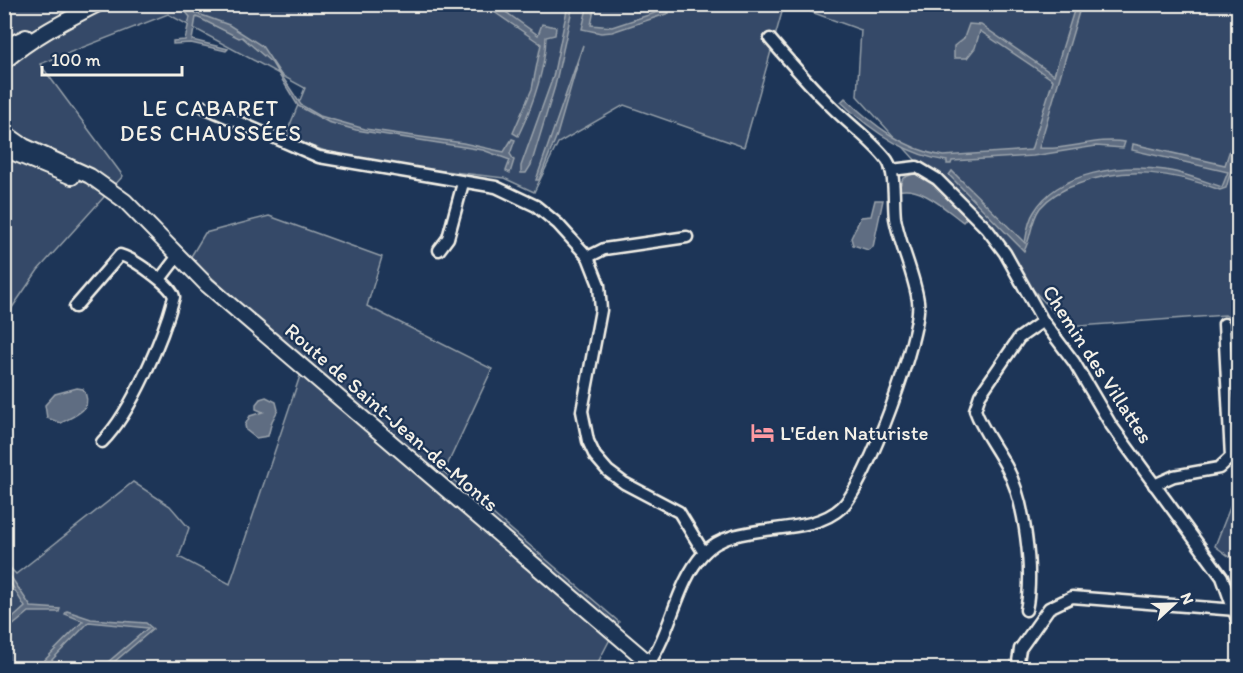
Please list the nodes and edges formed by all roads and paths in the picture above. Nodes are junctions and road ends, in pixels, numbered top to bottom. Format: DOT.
graph roads {
  1 [pos="98,4"];
  2 [pos="54,27"];
  3 [pos="770,39"];
  4 [pos="4,47"];
  5 [pos="4,62"];
  6 [pos="204,107"];
  7 [pos="4,132"];
  8 [pos="4,149"];
  9 [pos="68,170"];
  10 [pos="891,170"];
  11 [pos="464,183"];
  12 [pos="687,237"];
  13 [pos="439,250"];
  14 [pos="177,257"];
  15 [pos="588,257"];
  16 [pos="161,278"];
  17 [pos="75,307"];
  18 [pos="1043,321"];
  19 [pos="1224,324"];
  20 [pos="102,442"];
  21 [pos="1154,485"];
  22 [pos="704,553"];
  23 [pos="1026,610"];
  24 [pos="1236,610"];
  25 [pos="1239,622"];
  26 [pos="652,666"];
  27 [pos="1017,669"];
  1 -- 2 [label="main road"];
  2 -- 4 [label="main road"];
  2 -- 5 [label="main road"];
  3 -- 10 [label="street"];
  6 -- 11 [label="street"];
  7 -- 9 [label="main road"];
  8 -- 9 [label="main road"];
  9 -- 14 [label="main road, Route de Saint-Jean-de-Monts"];
  10 -- 18 [label="street, Chemin des Villattes"];
  10 -- 22 [label="street"];
  11 -- 13 [label="street"];
  11 -- 15 [label="street"];
  12 -- 15 [label="street"];
  14 -- 16 [label="street"];
  14 -- 26 [label="main road, Route de Saint-Jean-de-Monts"];
  15 -- 22 [label="street"];
  16 -- 17 [label="street"];
  16 -- 20 [label="street"];
  18 -- 21 [label="street, Chemin des Villattes"];
  18 -- 23 [label="street"];
  19 -- 21 [label="street"];
  21 -- 24 [label="street, Chemin des Villattes"];
  22 -- 26 [label="street"];
  24 -- 25 [label="street, Chemin des Villattes"];
  24 -- 27 [label="street"];
}
